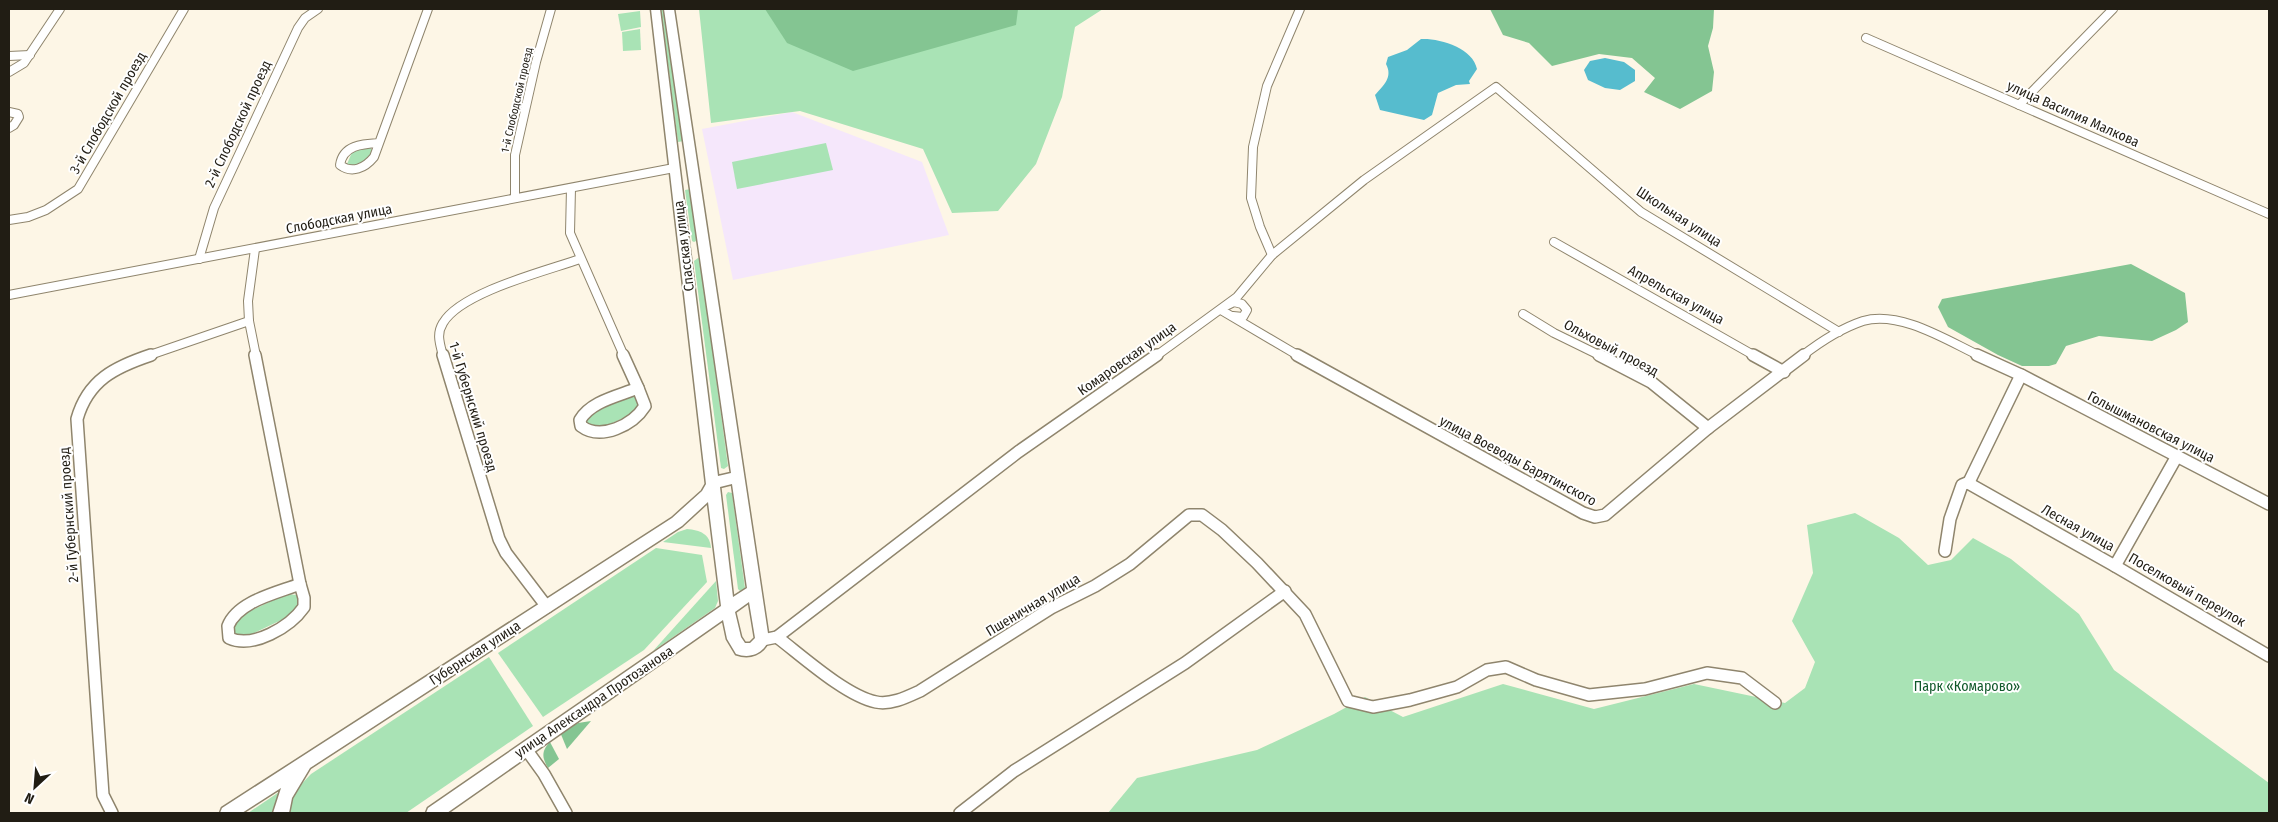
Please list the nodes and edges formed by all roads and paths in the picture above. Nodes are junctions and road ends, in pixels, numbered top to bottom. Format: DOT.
graph roads {
  1 [pos="60,9"];
  2 [pos="184,9"];
  3 [pos="318,9"];
  4 [pos="428,9"];
  5 [pos="551,9"];
  6 [pos="655,9"];
  7 [pos="670,9"];
  8 [pos="1300,9"];
  9 [pos="2113,9"];
  10 [pos="1866,38"];
  11 [pos="30,55"];
  12 [pos="9,56"];
  13 [pos="9,72"];
  14 [pos="1496,87"];
  15 [pos="2019,105"];
  16 [pos="9,112"];
  17 [pos="9,128"];
  18 [pos="379,143"];
  19 [pos="674,168"];
  20 [pos="571,188"];
  21 [pos="515,198"];
  22 [pos="2269,214"];
  23 [pos="9,220"];
  24 [pos="1554,242"];
  25 [pos="704,246"];
  26 [pos="255,249"];
  27 [pos="684,249"];
  28 [pos="1272,255"];
  29 [pos="199,259"];
  30 [pos="580,259"];
  31 [pos="9,295"];
  32 [pos="1222,309"];
  33 [pos="1523,314"];
  34 [pos="1232,316"];
  35 [pos="249,321"];
  36 [pos="1917,326"];
  37 [pos="1839,332"];
  38 [pos="1784,372"];
  39 [pos="2021,375"];
  40 [pos="638,388"];
  41 [pos="1708,428"];
  42 [pos="2177,456"];
  43 [pos="738,477"];
  44 [pos="713,483"];
  45 [pos="1968,483"];
  46 [pos="2269,504"];
  47 [pos="1945,551"];
  48 [pos="2115,566"];
  49 [pos="300,584"];
  50 [pos="754,591"];
  51 [pos="1285,591"];
  52 [pos="547,606"];
  53 [pos="728,610"];
  54 [pos="777,637"];
  55 [pos="762,640"];
  56 [pos="2269,656"];
  57 [pos="1775,704"];
  58 [pos="526,748"];
  59 [pos="311,759"];
  60 [pos="112,813"];
  61 [pos="228,813"];
  62 [pos="281,813"];
  63 [pos="434,813"];
  64 [pos="566,813"];
  65 [pos="960,813"];
  1 -- 11 [label="street"];
  2 -- 23 [label="street, 3-й Слободской проезд"];
  3 -- 29 [label="street, 2-й Слободской проезд"];
  4 -- 18 [label="street"];
  5 -- 21 [label="street, 1-й Слободской проезд"];
  6 -- 19 [label="street, Спасская улица"];
  7 -- 25 [label="street, Спасская улица"];
  8 -- 28 [label="street"];
  9 -- 15 [label="street"];
  10 -- 15 [label="street, улица Василия Малкова"];
  11 -- 12 [label="street"];
  11 -- 13 [label="street"];
  14 -- 28 [label="street, Комаровская улица"];
  14 -- 37 [label="street, Школьная улица"];
  15 -- 22 [label="street, улица Василия Малкова"];
  16 -- 17 [label="street"];
  18 -- 18 [label="street"];
  19 -- 20 [label="street, Слободская улица"];
  19 -- 27 [label="street, Спасская улица"];
  20 -- 21 [label="street, Слободская улица"];
  20 -- 30 [label="street"];
  21 -- 26 [label="street, Слободская улица"];
  24 -- 38 [label="street, Апрельская улица"];
  25 -- 27 [label="street"];
  25 -- 43 [label="street, Спасская улица"];
  26 -- 29 [label="street, Слободская улица"];
  26 -- 35 [label="street"];
  27 -- 44 [label="street, Спасская улица"];
  28 -- 32 [label="street, Комаровская улица"];
  29 -- 31 [label="street, Слободская улица"];
  30 -- 40 [label="street"];
  30 -- 52 [label="street, 1-й Губернский проезд"];
  32 -- 34 [label="street, улица Воеводы Барятинского"];
  32 -- 34 [label="street"];
  32 -- 54 [label="street, Комаровская улица"];
  33 -- 41 [label="street, Ольховый проезд"];
  34 -- 41 [label="street, улица Воеводы Барятинского"];
  35 -- 49 [label="street"];
  35 -- 60 [label="street, 2-й Губернский проезд"];
  36 -- 37 [label="street, улица Воеводы Барятинского"];
  36 -- 39 [label="street, Голышмановская улица"];
  37 -- 38 [label="street, улица Воеводы Барятинского"];
  38 -- 41 [label="street, улица Воеводы Барятинского"];
  39 -- 42 [label="street, Голышмановская улица"];
  39 -- 45 [label="street"];
  40 -- 40 [label="street"];
  42 -- 46 [label="street, Голышмановская улица"];
  42 -- 48 [label="street, Лесная улица"];
  43 -- 44 [label="street"];
  43 -- 50 [label="street, Спасская улица"];
  44 -- 52 [label="street, Губернская улица"];
  44 -- 53 [label="street, Спасская улица"];
  45 -- 47 [label="street"];
  45 -- 48 [label="street, Лесная улица"];
  48 -- 56 [label="street, Поселковый переулок"];
  49 -- 49 [label="street"];
  50 -- 53 [label="street, улица Александра Протозанова"];
  50 -- 55 [label="street, Спасская улица"];
  51 -- 54 [label="street, Пшеничная улица"];
  51 -- 57 [label="street, Пшеничная улица"];
  51 -- 65 [label="street"];
  52 -- 59 [label="street, Губернская улица"];
  53 -- 55 [label="street, Спасская улица"];
  53 -- 58 [label="street, улица Александра Протозанова"];
  54 -- 55 [label="street, Комаровская улица"];
  58 -- 63 [label="street, улица Александра Протозанова"];
  58 -- 64 [label="street"];
  59 -- 61 [label="street, Губернская улица"];
  59 -- 62 [label="street"];
}
